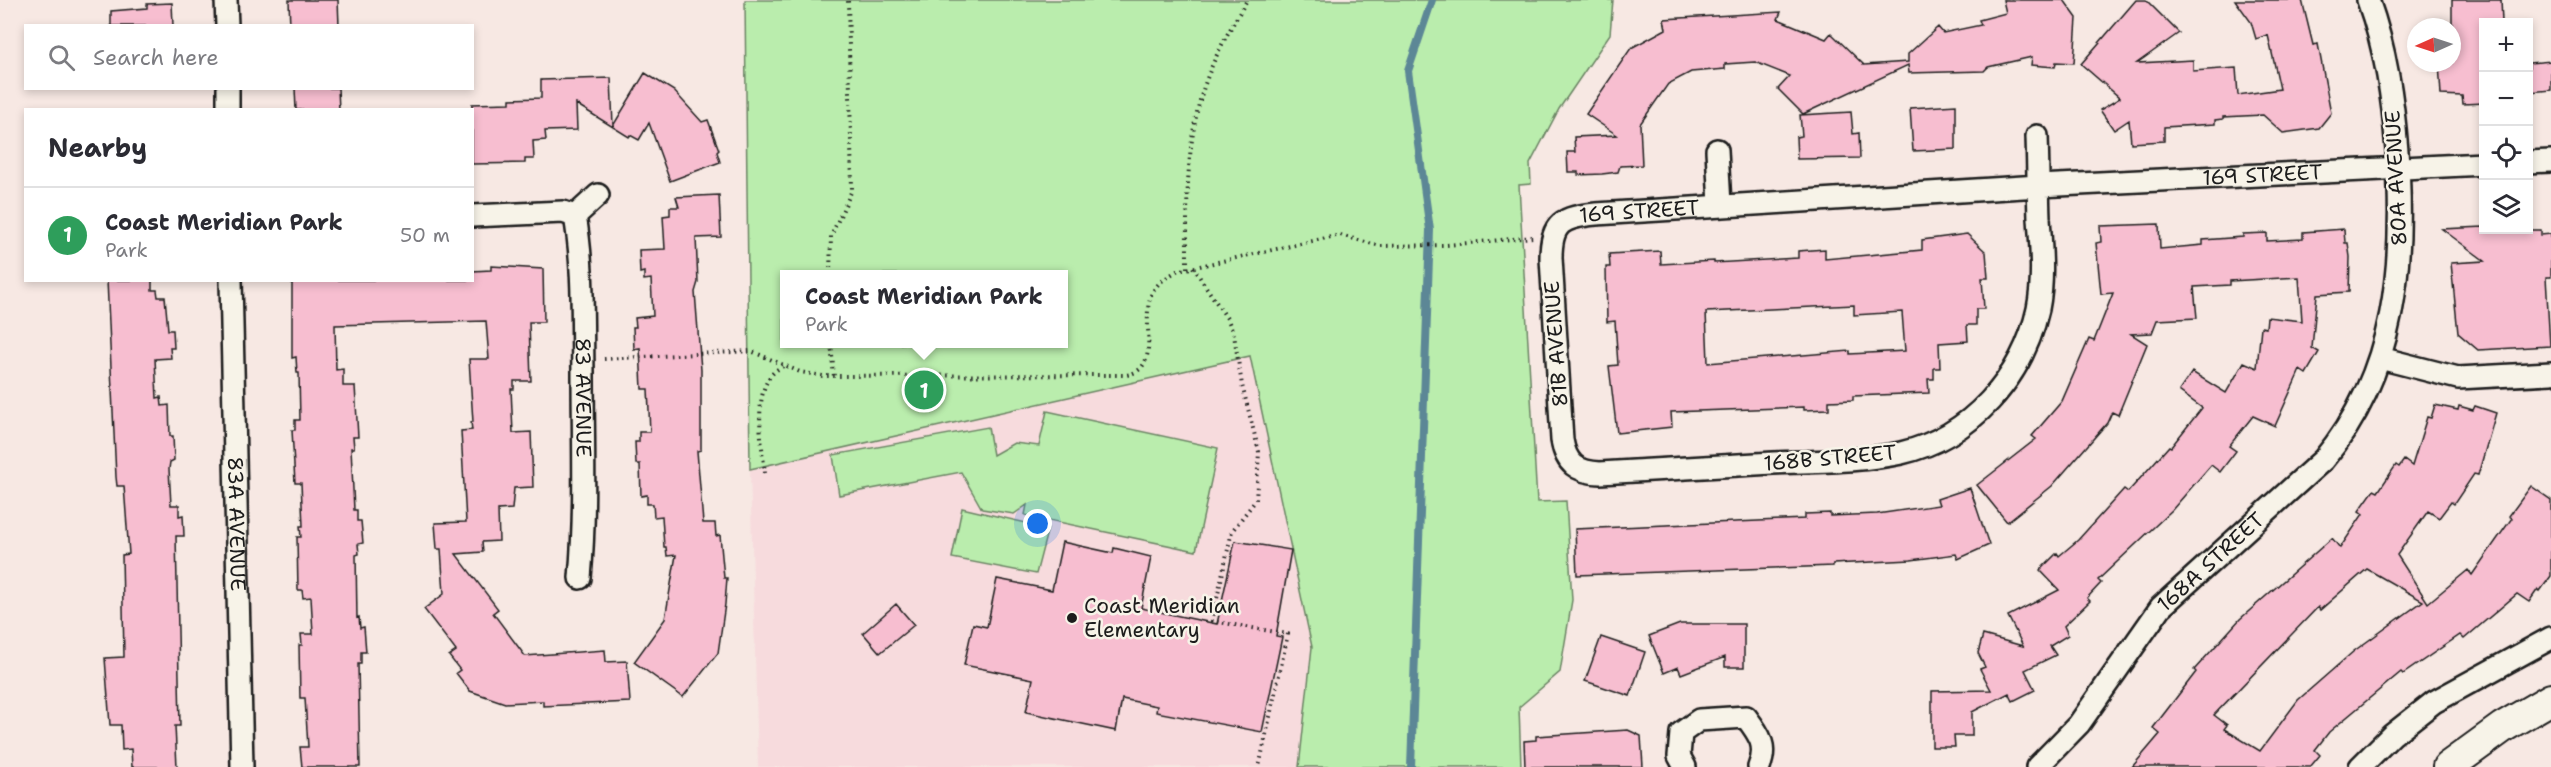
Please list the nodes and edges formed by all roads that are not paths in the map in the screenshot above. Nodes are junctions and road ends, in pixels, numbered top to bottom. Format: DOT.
graph roads {
  1 [pos="226,0"];
  2 [pos="2368,0"];
  3 [pos="227,24"];
  4 [pos="228,90"];
  5 [pos="228,108"];
  6 [pos="2037,136"];
  7 [pos="1717,150"];
  8 [pos="2551,161"];
  9 [pos="2533,162"];
  10 [pos="2479,164"];
  11 [pos="2398,169"];
  12 [pos="2039,186"];
  13 [pos="598,195"];
  14 [pos="1720,205"];
  15 [pos="474,216"];
  16 [pos="575,216"];
  17 [pos="1556,229"];
  18 [pos="231,282"];
  19 [pos="2380,358"];
  20 [pos="2551,373"];
  21 [pos="1572,465"];
  22 [pos="580,578"];
  23 [pos="2551,638"];
  24 [pos="2551,699"];
  25 [pos="242,767"];
  26 [pos="1685,767"];
  27 [pos="1759,767"];
  28 [pos="2037,767"];
  29 [pos="2360,767"];
  30 [pos="2448,767"];
  1 -- 3 [label="street"];
  2 -- 11 [label="street, 80A AVENUE"];
  4 -- 5 [label="street"];
  6 -- 12 [label="street"];
  7 -- 14 [label="street, 169 STREET"];
  8 -- 9 [label="street"];
  10 -- 11 [label="street, 169 STREET"];
  11 -- 12 [label="street, 169 STREET"];
  11 -- 19 [label="street, 80A AVENUE"];
  12 -- 14 [label="street, 169 STREET"];
  12 -- 21 [label="street, 168B STREET"];
  13 -- 16 [label="street"];
  14 -- 17 [label="street, 169 STREET"];
  15 -- 16 [label="street"];
  16 -- 22 [label="street, 83 AVENUE"];
  17 -- 21 [label="street, 81B AVENUE"];
  18 -- 25 [label="street, 83A AVENUE"];
  19 -- 20 [label="street"];
  19 -- 28 [label="street, 168A STREET"];
  23 -- 29 [label="street"];
  24 -- 30 [label="main road"];
  26 -- 27 [label="street"];
}
